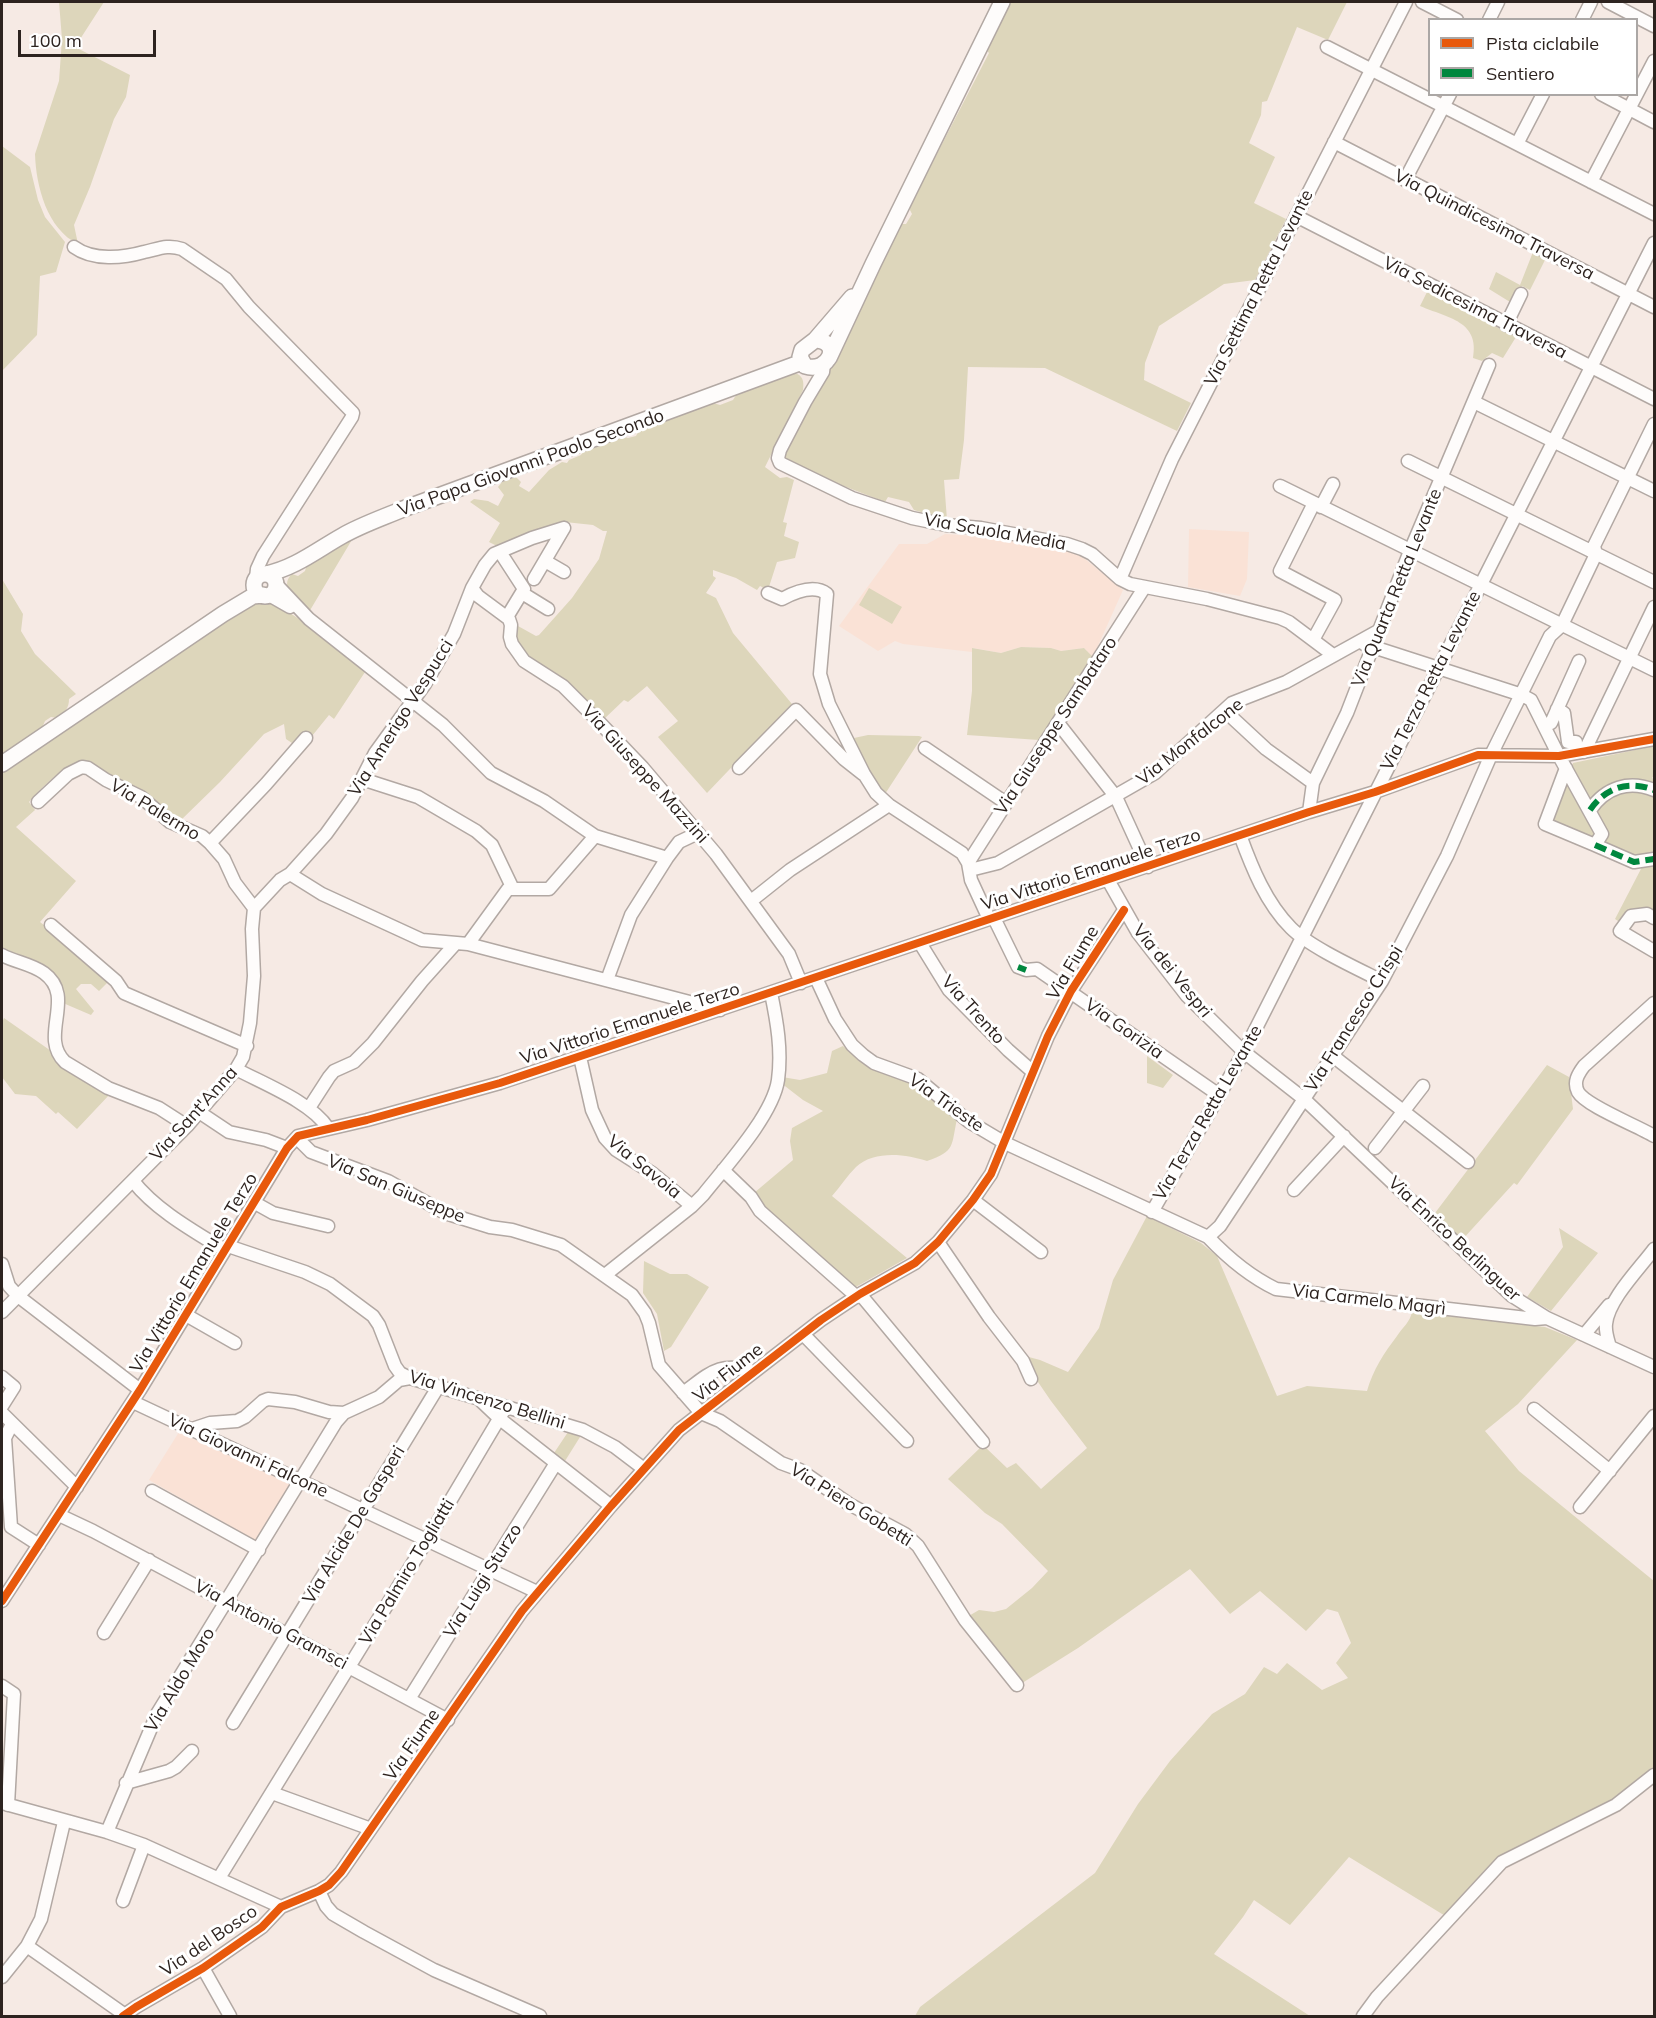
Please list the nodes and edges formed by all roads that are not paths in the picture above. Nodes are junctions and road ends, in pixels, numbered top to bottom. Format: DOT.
graph roads {
  1 [pos="1002,2"];
  2 [pos="1406,2"];
  3 [pos="1422,2"];
  4 [pos="1498,2"];
  5 [pos="1591,2"];
  6 [pos="1608,2"];
  7 [pos="1453,18"];
  8 [pos="1490,18"];
  9 [pos="1583,18"];
  10 [pos="1654,26"];
  11 [pos="1327,47"];
  12 [pos="1654,61"];
  13 [pos="1371,70"];
  14 [pos="1638,92"];
  15 [pos="1449,96"];
  16 [pos="1542,96"];
  17 [pos="1605,96"];
  18 [pos="1636,96"];
  19 [pos="1443,107"];
  20 [pos="1629,109"];
  21 [pos="1654,122"];
  22 [pos="1334,142"];
  23 [pos="1517,144"];
  24 [pos="1406,180"];
  25 [pos="1591,182"];
  26 [pos="1654,214"];
  27 [pos="1296,216"];
  28 [pos="1654,243"];
  29 [pos="74,248"];
  30 [pos="873,264"];
  31 [pos="1521,294"];
  32 [pos="1629,294"];
  33 [pos="1654,307"];
  34 [pos="1506,325"];
  35 [pos="815,340"];
  36 [pos="803,359"];
  37 [pos="827,361"];
  38 [pos="1489,365"];
  39 [pos="1591,368"];
  40 [pos="1654,399"];
  41 [pos="805,402"];
  42 [pos="1474,402"];
  43 [pos="1654,424"];
  44 [pos="1553,441"];
  45 [pos="1408,461"];
  46 [pos="1442,477"];
  47 [pos="1628,478"];
  48 [pos="1333,484"];
  49 [pos="1280,486"];
  50 [pos="1654,491"];
  51 [pos="1318,505"];
  52 [pos="1516,514"];
  53 [pos="1592,550"];
  54 [pos="1410,551"];
  55 [pos="500,552"];
  56 [pos="545,561"];
  57 [pos="564,572"];
  58 [pos="534,579"];
  59 [pos="1120,579"];
  60 [pos="266,582"];
  61 [pos="1654,582"];
  62 [pos="1481,585"];
  63 [pos="472,588"];
  64 [pos="1144,588"];
  65 [pos="522,593"];
  66 [pos="768,593"];
  67 [pos="1654,607"];
  68 [pos="548,609"];
  69 [pos="507,617"];
  70 [pos="1562,625"];
  71 [pos="1378,631"];
  72 [pos="1313,640"];
  73 [pos="1358,641"];
  74 [pos="1372,646"];
  75 [pos="1333,655"];
  76 [pos="1629,658"];
  77 [pos="1579,661"];
  78 [pos="1439,668"];
  79 [pos="1654,670"];
  80 [pos="1522,695"];
  81 [pos="413,700"];
  82 [pos="1557,709"];
  83 [pos="1225,711"];
  84 [pos="1058,723"];
  85 [pos="1544,726"];
  86 [pos="306,738"];
  87 [pos="1654,739"];
  88 [pos="1583,745"];
  89 [pos="925,748"];
  90 [pos="1491,755"];
  91 [pos="1558,756"];
  92 [pos="2,764"];
  93 [pos="740,768"];
  94 [pos="1566,768"];
  95 [pos="864,774"];
  96 [pos="362,779"];
  97 [pos="1313,783"];
  98 [pos="1654,790"];
  99 [pos="1375,792"];
  100 [pos="1116,797"];
  101 [pos="38,802"];
  102 [pos="1006,803"];
  103 [pos="889,805"];
  104 [pos="1590,810"];
  105 [pos="1309,812"];
  106 [pos="698,833"];
  107 [pos="595,836"];
  108 [pos="1240,836"];
  109 [pos="210,843"];
  110 [pos="1595,845"];
  111 [pos="667,858"];
  112 [pos="1654,860"];
  113 [pos="969,866"];
  114 [pos="1148,867"];
  115 [pos="290,874"];
  116 [pos="1108,880"];
  117 [pos="513,889"];
  118 [pos="751,901"];
  119 [pos="254,908"];
  120 [pos="1124,909"];
  121 [pos="1654,918"];
  122 [pos="991,919"];
  123 [pos="51,925"];
  124 [pos="1303,938"];
  125 [pos="462,943"];
  126 [pos="920,943"];
  127 [pos="1654,951"];
  128 [pos="2,955"];
  129 [pos="816,978"];
  130 [pos="607,980"];
  131 [pos="1382,981"];
  132 [pos="801,983"];
  133 [pos="1071,991"];
  134 [pos="771,993"];
  135 [pos="1654,1003"];
  136 [pos="720,1010"];
  137 [pos="247,1046"];
  138 [pos="1245,1052"];
  139 [pos="1333,1056"];
  140 [pos="580,1057"];
  141 [pos="236,1069"];
  142 [pos="1033,1072"];
  143 [pos="1423,1086"];
  144 [pos="1220,1095"];
  145 [pos="1304,1099"];
  146 [pos="309,1108"];
  147 [pos="1403,1111"];
  148 [pos="199,1112"];
  149 [pos="187,1126"];
  150 [pos="328,1128"];
  151 [pos="298,1136"];
  152 [pos="1344,1136"];
  153 [pos="1654,1136"];
  154 [pos="1005,1143"];
  155 [pos="287,1148"];
  156 [pos="1375,1148"];
  157 [pos="1468,1162"];
  158 [pos="723,1170"];
  159 [pos="133,1181"];
  160 [pos="1294,1190"];
  161 [pos="973,1200"];
  162 [pos="255,1203"];
  163 [pos="692,1206"];
  164 [pos="1152,1212"];
  165 [pos="328,1226"];
  166 [pos="1208,1237"];
  167 [pos="938,1242"];
  168 [pos="228,1246"];
  169 [pos="1041,1252"];
  170 [pos="1652,1256"];
  171 [pos="2,1264"];
  172 [pos="605,1275"];
  173 [pos="859,1295"];
  174 [pos="18,1296"];
  175 [pos="1615,1301"];
  176 [pos="2,1312"];
  177 [pos="186,1315"];
  178 [pos="1547,1318"];
  179 [pos="803,1334"];
  180 [pos="1584,1335"];
  181 [pos="235,1343"];
  182 [pos="1610,1347"];
  183 [pos="1654,1367"];
  184 [pos="754,1372"];
  185 [pos="2,1377"];
  186 [pos="410,1378"];
  187 [pos="1031,1379"];
  188 [pos="438,1387"];
  189 [pos="140,1390"];
  190 [pos="684,1393"];
  191 [pos="478,1399"];
  192 [pos="133,1402"];
  193 [pos="2,1406"];
  194 [pos="506,1407"];
  195 [pos="1534,1409"];
  196 [pos="2,1413"];
  197 [pos="344,1413"];
  198 [pos="701,1413"];
  199 [pos="1654,1416"];
  200 [pos="500,1419"];
  201 [pos="12,1424"];
  202 [pos="192,1429"];
  203 [pos="907,1441"];
  204 [pos="983,1442"];
  205 [pos="556,1463"];
  206 [pos="644,1468"];
  207 [pos="1610,1471"];
  208 [pos="301,1481"];
  209 [pos="77,1487"];
  210 [pos="152,1491"];
  211 [pos="611,1506"];
  212 [pos="1580,1507"];
  213 [pos="363,1510"];
  214 [pos="60,1513"];
  215 [pos="6,1524"];
  216 [pos="427,1540"];
  217 [pos="39,1545"];
  218 [pos="259,1550"];
  219 [pos="149,1560"];
  220 [pos="490,1569"];
  221 [pos="537,1592"];
  222 [pos="2,1601"];
  223 [pos="227,1602"];
  224 [pos="104,1632"];
  225 [pos="287,1634"];
  226 [pos="349,1667"];
  227 [pos="1017,1685"];
  228 [pos="2,1686"];
  229 [pos="409,1699"];
  230 [pos="448,1720"];
  231 [pos="232,1724"];
  232 [pos="192,1750"];
  233 [pos="1654,1776"];
  234 [pos="126,1783"];
  235 [pos="272,1793"];
  236 [pos="5,1804"];
  237 [pos="64,1822"];
  238 [pos="371,1829"];
  239 [pos="107,1832"];
  240 [pos="144,1845"];
  241 [pos="341,1872"];
  242 [pos="219,1878"];
  243 [pos="319,1891"];
  244 [pos="123,1901"];
  245 [pos="281,1907"];
  246 [pos="27,1946"];
  247 [pos="203,1968"];
  248 [pos="2,1977"];
  249 [pos="124,2016"];
  250 [pos="230,2016"];
  251 [pos="540,2016"];
  252 [pos="1363,2016"];
  1 -- 30 [label="main road"];
  2 -- 13 [label="street, Via Settima Retta Levante"];
  3 -- 7 [label="street"];
  4 -- 8 [label="street"];
  5 -- 9 [label="street"];
  6 -- 10 [label="street"];
  11 -- 13 [label="street"];
  12 -- 14 [label="street"];
  13 -- 19 [label="street"];
  13 -- 22 [label="street, Via Settima Retta Levante"];
  15 -- 19 [label="street"];
  16 -- 23 [label="street"];
  17 -- 20 [label="street"];
  18 -- 20 [label="street"];
  19 -- 23 [label="street"];
  19 -- 24 [label="street"];
  20 -- 21 [label="street"];
  20 -- 25 [label="street"];
  22 -- 24 [label="street, Via Quindicesima Traversa"];
  22 -- 27 [label="street, Via Settima Retta Levante"];
  23 -- 25 [label="street"];
  24 -- 32 [label="street, Via Quindicesima Traversa"];
  25 -- 26 [label="street"];
  27 -- 34 [label="street, Via Sedicesima Traversa"];
  27 -- 59 [label="street, Via Settima Retta Levante"];
  28 -- 32 [label="street, Via Terza Retta Levante"];
  29 -- 60 [label="street"];
  30 -- 35 [label="main road"];
  30 -- 37 [label="main road"];
  31 -- 34 [label="street"];
  32 -- 33 [label="street, Via Quindicesima Traversa"];
  32 -- 39 [label="street, Via Terza Retta Levante"];
  34 -- 39 [label="street, Via Sedicesima Traversa"];
  35 -- 36 [label="main road"];
  35 -- 37 [label="main road"];
  36 -- 37 [label="main road"];
  36 -- 41 [label="street"];
  36 -- 60 [label="main road, Via Papa Giovanni Paolo Secondo"];
  37 -- 41 [label="street"];
  38 -- 42 [label="street, Via Quarta Retta Levante"];
  39 -- 40 [label="street, Via Sedicesima Traversa"];
  39 -- 44 [label="street, Via Terza Retta Levante"];
  41 -- 59 [label="street, Via Scuola Media"];
  42 -- 44 [label="street"];
  42 -- 46 [label="street, Via Quarta Retta Levante"];
  43 -- 47 [label="street, Via Francesco Crispi"];
  44 -- 47 [label="street"];
  44 -- 52 [label="street, Via Terza Retta Levante"];
  45 -- 46 [label="street"];
  46 -- 52 [label="street"];
  46 -- 54 [label="street, Via Quarta Retta Levante"];
  47 -- 50 [label="street"];
  47 -- 53 [label="street, Via Francesco Crispi"];
  48 -- 51 [label="street"];
  49 -- 51 [label="street"];
  51 -- 54 [label="street"];
  51 -- 72 [label="street"];
  52 -- 53 [label="street"];
  52 -- 62 [label="street, Via Terza Retta Levante"];
  53 -- 61 [label="street"];
  53 -- 70 [label="street, Via Francesco Crispi"];
  54 -- 62 [label="street"];
  54 -- 71 [label="street, Via Quarta Retta Levante"];
  55 -- 56 [label="street, Via Amerigo Vespucci"];
  55 -- 63 [label="street, Via Amerigo Vespucci"];
  55 -- 65 [label="street"];
  56 -- 57 [label="street"];
  56 -- 58 [label="street"];
  59 -- 64 [label="street, Via Scuola Media"];
  60 -- 81 [label="street"];
  60 -- 92 [label="main road, Via Papa Giovanni Paolo Secondo"];
  62 -- 70 [label="street"];
  62 -- 78 [label="street, Via Terza Retta Levante"];
  63 -- 69 [label="street"];
  63 -- 81 [label="street, Via Amerigo Vespucci"];
  64 -- 72 [label="street, Via Scuola Media"];
  64 -- 84 [label="street, Via Giuseppe Sambataro"];
  65 -- 68 [label="street"];
  65 -- 69 [label="street"];
  66 -- 95 [label="street"];
  67 -- 76 [label="street"];
  69 -- 106 [label="street, Via Giuseppe Mazzini"];
  70 -- 76 [label="street"];
  70 -- 80 [label="street, Via Francesco Crispi"];
  71 -- 73 [label="street, Via Monfalcone"];
  71 -- 74 [label="street, Via Quarta Retta Levante"];
  72 -- 75 [label="street, Via Scuola Media"];
  73 -- 74 [label="street"];
  73 -- 75 [label="street, Via Monfalcone"];
  74 -- 78 [label="street"];
  74 -- 97 [label="street, Via Quarta Retta Levante"];
  75 -- 83 [label="street, Via Monfalcone"];
  76 -- 79 [label="street"];
  76 -- 88 [label="street"];
  77 -- 82 [label="street"];
  78 -- 80 [label="street"];
  78 -- 99 [label="street, Via Terza Retta Levante"];
  80 -- 85 [label="street"];
  80 -- 90 [label="street, Via Francesco Crispi"];
  81 -- 96 [label="street, Via Amerigo Vespucci"];
  81 -- 107 [label="street"];
  82 -- 85 [label="street"];
  82 -- 88 [label="street"];
  83 -- 97 [label="street"];
  83 -- 100 [label="street, Via Monfalcone"];
  84 -- 100 [label="street"];
  84 -- 102 [label="street, Via Giuseppe Sambataro"];
  85 -- 91 [label="street"];
  86 -- 109 [label="street"];
  87 -- 88 [label="street, Via Vittorio Emanuele Terzo"];
  88 -- 91 [label="street, Via Vittorio Emanuele Terzo"];
  89 -- 102 [label="street"];
  90 -- 91 [label="street, Via Vittorio Emanuele Terzo"];
  90 -- 99 [label="street, Via Vittorio Emanuele Terzo"];
  90 -- 131 [label="street, Via Francesco Crispi"];
  91 -- 94 [label="street"];
  93 -- 95 [label="street"];
  94 -- 104 [label="street"];
  94 -- 110 [label="street"];
  95 -- 103 [label="street"];
  96 -- 115 [label="street, Via Amerigo Vespucci"];
  96 -- 117 [label="street"];
  97 -- 105 [label="street, Via Quarta Retta Levante"];
  98 -- 104 [label="street"];
  99 -- 105 [label="street, Via Vittorio Emanuele Terzo"];
  99 -- 124 [label="street, Via Terza Retta Levante"];
  100 -- 113 [label="street, Via Monfalcone"];
  100 -- 114 [label="street"];
  101 -- 109 [label="street, Via Palermo"];
  102 -- 113 [label="street, Via Giuseppe Sambataro"];
  103 -- 113 [label="street"];
  103 -- 118 [label="street"];
  104 -- 110 [label="street"];
  105 -- 108 [label="street, Via Vittorio Emanuele Terzo"];
  106 -- 111 [label="street"];
  106 -- 118 [label="street, Via Giuseppe Mazzini"];
  107 -- 111 [label="street"];
  107 -- 117 [label="street"];
  108 -- 114 [label="street, Via Vittorio Emanuele Terzo"];
  108 -- 124 [label="street"];
  109 -- 119 [label="street, Via Palermo"];
  110 -- 112 [label="street"];
  111 -- 130 [label="street"];
  113 -- 122 [label="street, Via Gorizia"];
  114 -- 116 [label="street, Via Vittorio Emanuele Terzo"];
  115 -- 119 [label="street"];
  115 -- 125 [label="street"];
  116 -- 120 [label="street, Via dei Vespri"];
  116 -- 122 [label="street, Via Vittorio Emanuele Terzo"];
  117 -- 125 [label="street"];
  118 -- 132 [label="street, Via Giuseppe Mazzini"];
  119 -- 137 [label="street, Via Sant'Anna"];
  120 -- 133 [label="street, Via Fiume"];
  120 -- 138 [label="street, Via dei Vespri"];
  121 -- 127 [label="street"];
  122 -- 126 [label="street, Via Vittorio Emanuele Terzo"];
  122 -- 133 [label="street, Via Gorizia"];
  123 -- 137 [label="street"];
  124 -- 131 [label="street"];
  124 -- 138 [label="street, Via Terza Retta Levante"];
  125 -- 130 [label="street"];
  125 -- 146 [label="street"];
  126 -- 129 [label="street, Via Vittorio Emanuele Terzo"];
  126 -- 142 [label="street, Via Trento"];
  128 -- 149 [label="street"];
  129 -- 132 [label="street, Via Vittorio Emanuele Terzo"];
  129 -- 154 [label="street, Via Trieste"];
  130 -- 136 [label="street"];
  131 -- 139 [label="street, Via Francesco Crispi"];
  132 -- 134 [label="street, Via Vittorio Emanuele Terzo"];
  133 -- 142 [label="street, Via Fiume"];
  133 -- 144 [label="street, Via Gorizia"];
  134 -- 136 [label="street, Via Vittorio Emanuele Terzo"];
  134 -- 158 [label="street"];
  135 -- 153 [label="street"];
  136 -- 140 [label="street, Via Vittorio Emanuele Terzo"];
  137 -- 141 [label="street, Via Sant'Anna"];
  138 -- 144 [label="street, Via Terza Retta Levante"];
  138 -- 145 [label="street, Via dei Vespri"];
  139 -- 145 [label="street, Via Francesco Crispi"];
  139 -- 147 [label="street"];
  140 -- 150 [label="street, Via Vittorio Emanuele Terzo"];
  140 -- 163 [label="street, Via Savoia"];
  141 -- 146 [label="street"];
  141 -- 148 [label="street, Via Sant'Anna"];
  142 -- 154 [label="street, Via Fiume"];
  143 -- 147 [label="street"];
  144 -- 164 [label="street, Via Terza Retta Levante"];
  145 -- 152 [label="street, Via Enrico Berlinguer"];
  145 -- 166 [label="street, Via Francesco Crispi"];
  146 -- 150 [label="street"];
  147 -- 156 [label="street"];
  147 -- 157 [label="street"];
  148 -- 149 [label="street, Via Sant'Anna"];
  148 -- 155 [label="street"];
  149 -- 159 [label="street, Via Sant'Anna"];
  150 -- 151 [label="street, Via Vittorio Emanuele Terzo"];
  151 -- 155 [label="street, Via Vittorio Emanuele Terzo"];
  151 -- 172 [label="street, Via San Giuseppe"];
  152 -- 160 [label="street"];
  152 -- 178 [label="street, Via Enrico Berlinguer"];
  154 -- 161 [label="street, Via Fiume"];
  154 -- 164 [label="street, Via Trieste"];
  155 -- 162 [label="street, Via Vittorio Emanuele Terzo"];
  158 -- 163 [label="street"];
  158 -- 173 [label="street"];
  159 -- 168 [label="street, Via Vincenzo Bellini"];
  159 -- 174 [label="street, Via Sant'Anna"];
  161 -- 167 [label="street, Via Fiume"];
  161 -- 169 [label="street"];
  162 -- 165 [label="street"];
  162 -- 168 [label="street, Via Vittorio Emanuele Terzo"];
  163 -- 172 [label="street"];
  164 -- 166 [label="street, Via Trieste"];
  166 -- 178 [label="street, Via Carmelo Magrì"];
  167 -- 173 [label="street, Via Fiume"];
  167 -- 187 [label="street"];
  168 -- 177 [label="street, Via Vittorio Emanuele Terzo"];
  168 -- 186 [label="street, Via Vincenzo Bellini"];
  170 -- 175 [label="street"];
  171 -- 174 [label="street"];
  172 -- 190 [label="street, Via San Giuseppe"];
  173 -- 179 [label="street, Via Fiume"];
  173 -- 204 [label="street"];
  174 -- 176 [label="street, Via Sant'Anna"];
  174 -- 189 [label="street"];
  175 -- 180 [label="street"];
  175 -- 182 [label="street"];
  177 -- 181 [label="street"];
  177 -- 189 [label="street, Via Vittorio Emanuele Terzo"];
  178 -- 180 [label="street, Via Enrico Berlinguer"];
  179 -- 184 [label="street, Via Fiume"];
  179 -- 203 [label="street"];
  180 -- 182 [label="street, Via Enrico Berlinguer"];
  182 -- 183 [label="street, Via Enrico Berlinguer"];
  184 -- 190 [label="street"];
  184 -- 198 [label="street, Via Fiume"];
  185 -- 193 [label="street"];
  186 -- 188 [label="street, Via Vincenzo Bellini"];
  186 -- 197 [label="street"];
  188 -- 191 [label="street, Via Vincenzo Bellini"];
  188 -- 213 [label="street, Via Alcide De Gasperi"];
  189 -- 192 [label="street, Via Vittorio Emanuele Terzo"];
  190 -- 198 [label="street, Via San Giuseppe"];
  191 -- 194 [label="street, Via Vincenzo Bellini"];
  191 -- 200 [label="street"];
  192 -- 202 [label="street, Via Giovanni Falcone"];
  192 -- 209 [label="street, Via Vittorio Emanuele Terzo"];
  194 -- 200 [label="street, Via Palmiro Togliatti"];
  194 -- 206 [label="street, Via Vincenzo Bellini"];
  195 -- 207 [label="street"];
  196 -- 201 [label="street"];
  197 -- 202 [label="street"];
  197 -- 208 [label="street, Via Aldo Moro"];
  198 -- 206 [label="street, Via Fiume"];
  198 -- 227 [label="street, Via Piero Gobetti"];
  199 -- 207 [label="street"];
  200 -- 205 [label="street"];
  200 -- 216 [label="street, Via Palmiro Togliatti"];
  201 -- 209 [label="street"];
  201 -- 215 [label="street"];
  202 -- 208 [label="street, Via Giovanni Falcone"];
  205 -- 211 [label="street"];
  205 -- 220 [label="street, Via Luigi Sturzo"];
  206 -- 211 [label="street, Via Fiume"];
  207 -- 212 [label="street"];
  208 -- 213 [label="street, Via Giovanni Falcone"];
  208 -- 218 [label="street, Via Aldo Moro"];
  209 -- 214 [label="street, Via Vittorio Emanuele Terzo"];
  210 -- 218 [label="street"];
  211 -- 221 [label="street, Via Fiume"];
  213 -- 216 [label="street, Via Giovanni Falcone"];
  213 -- 225 [label="street, Via Alcide De Gasperi"];
  214 -- 217 [label="street, Via Vittorio Emanuele Terzo"];
  214 -- 219 [label="street, Via Antonio Gramsci"];
  215 -- 217 [label="street"];
  216 -- 220 [label="street"];
  216 -- 226 [label="street, Via Palmiro Togliatti"];
  217 -- 222 [label="street, Via Vittorio Emanuele Terzo"];
  218 -- 223 [label="street, Via Aldo Moro"];
  219 -- 223 [label="street, Via Antonio Gramsci"];
  219 -- 224 [label="street"];
  220 -- 221 [label="street"];
  220 -- 229 [label="street, Via Luigi Sturzo"];
  221 -- 230 [label="street, Via Fiume"];
  223 -- 225 [label="street, Via Antonio Gramsci"];
  223 -- 234 [label="street, Via Aldo Moro"];
  225 -- 226 [label="street, Via Antonio Gramsci"];
  225 -- 231 [label="street, Via Alcide De Gasperi"];
  226 -- 229 [label="street, Via Antonio Gramsci"];
  226 -- 235 [label="street, Via Palmiro Togliatti"];
  228 -- 236 [label="street"];
  229 -- 230 [label="street, Via Antonio Gramsci"];
  230 -- 238 [label="street, Via Fiume"];
  232 -- 234 [label="street"];
  233 -- 252 [label="street"];
  234 -- 239 [label="street, Via Aldo Moro"];
  235 -- 238 [label="street"];
  235 -- 242 [label="street, Via Palmiro Togliatti"];
  236 -- 237 [label="street"];
  237 -- 239 [label="street"];
  237 -- 246 [label="street"];
  238 -- 241 [label="street, Via Fiume"];
  239 -- 240 [label="street"];
  240 -- 242 [label="street"];
  240 -- 244 [label="street"];
  241 -- 243 [label="street, Via del Bosco"];
  242 -- 245 [label="street"];
  243 -- 245 [label="street, Via del Bosco"];
  243 -- 251 [label="street"];
  245 -- 247 [label="street, Via del Bosco"];
  246 -- 248 [label="street"];
  246 -- 249 [label="street"];
  247 -- 249 [label="street, Via del Bosco"];
  247 -- 250 [label="street"];
}
